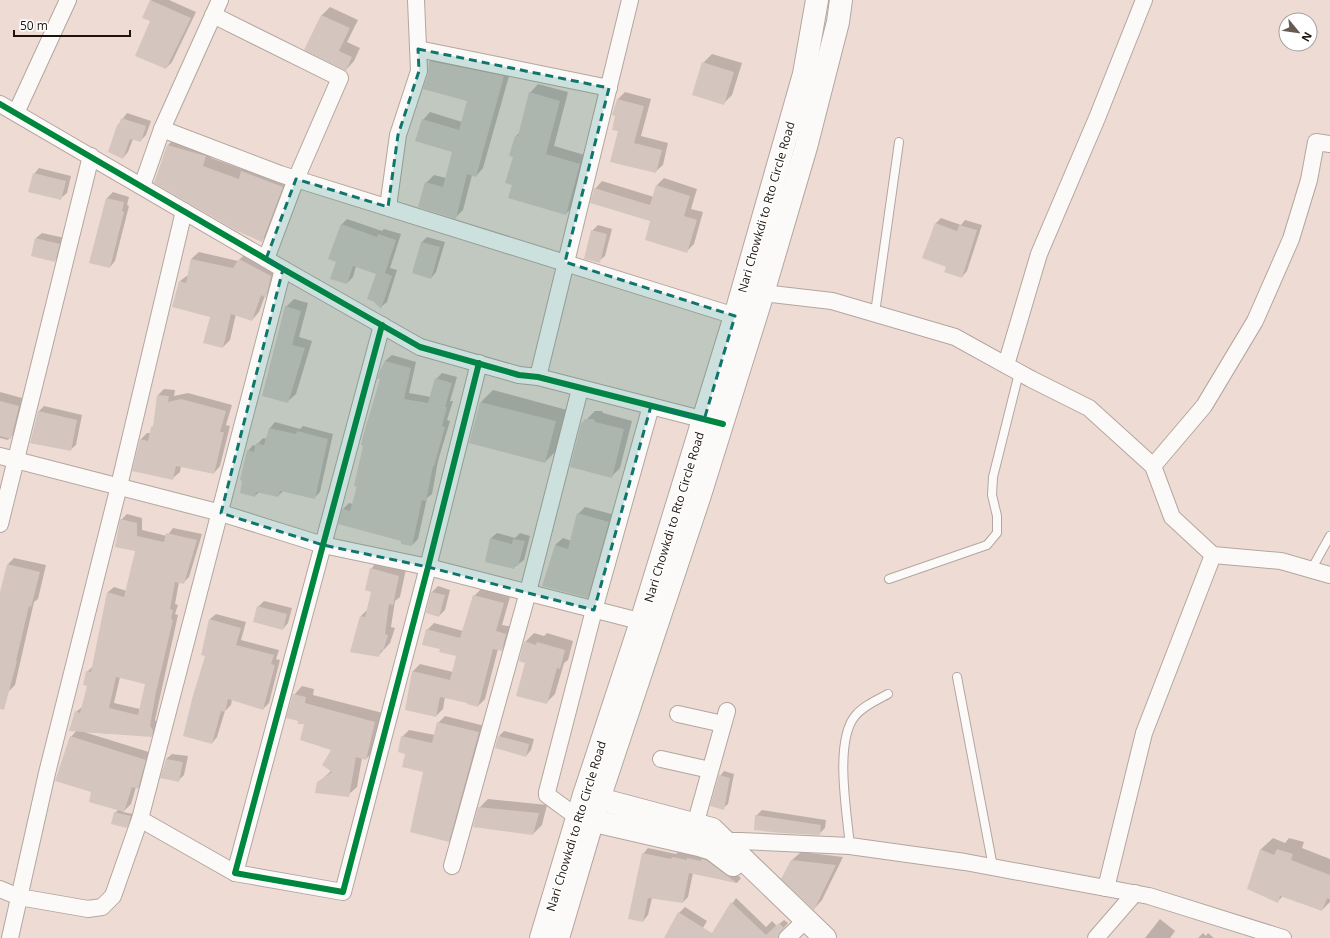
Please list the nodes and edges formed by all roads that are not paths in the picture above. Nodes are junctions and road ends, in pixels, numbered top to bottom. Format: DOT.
graph roads {
  1 [pos="68,0"];
  2 [pos="220,0"];
  3 [pos="416,0"];
  4 [pos="630,0"];
  5 [pos="817,0"];
  6 [pos="841,0"];
  7 [pos="1144,0"];
  8 [pos="213,15"];
  9 [pos="418,49"];
  10 [pos="609,88"];
  11 [pos="0,104"];
  12 [pos="16,113"];
  13 [pos="162,128"];
  14 [pos="899,142"];
  15 [pos="1330,144"];
  16 [pos="91,156"];
  17 [pos="296,179"];
  18 [pos="142,186"];
  19 [pos="388,207"];
  20 [pos="184,211"];
  21 [pos="266,260"];
  22 [pos="565,262"];
  23 [pos="283,269"];
  24 [pos="763,293"];
  25 [pos="874,313"];
  26 [pos="735,316"];
  27 [pos="382,325"];
  28 [pos="479,363"];
  29 [pos="1012,369"];
  30 [pos="538,377"];
  31 [pos="580,389"];
  32 [pos="651,406"];
  33 [pos="713,422"];
  34 [pos="0,456"];
  35 [pos="17,460"];
  36 [pos="1153,466"];
  37 [pos="119,486"];
  38 [pos="220,513"];
  39 [pos="0,524"];
  40 [pos="1330,536"];
  41 [pos="323,545"];
  42 [pos="1213,555"];
  43 [pos="428,566"];
  44 [pos="1311,570"];
  45 [pos="1330,575"];
  46 [pos="889,579"];
  47 [pos="528,592"];
  48 [pos="594,610"];
  49 [pos="650,623"];
  50 [pos="957,677"];
  51 [pos="888,694"];
  52 [pos="678,714"];
  53 [pos="661,759"];
  54 [pos="710,770"];
  55 [pos="592,798"];
  56 [pos="560,804"];
  57 [pos="140,819"];
  58 [pos="585,819"];
  59 [pos="695,825"];
  60 [pos="718,845"];
  61 [pos="850,846"];
  62 [pos="452,866"];
  63 [pos="993,867"];
  64 [pos="235,873"];
  65 [pos="1106,888"];
  66 [pos="0,889"];
  67 [pos="564,890"];
  68 [pos="1135,893"];
  69 [pos="19,897"];
  70 [pos="798,931"];
  71 [pos="1238,932"];
  72 [pos="10,938"];
  73 [pos="541,938"];
  74 [pos="558,938"];
  75 [pos="825,938"];
  76 [pos="1096,938"];
  77 [pos="1283,938"];
  1 -- 12 [label="street"];
  2 -- 8 [label="street"];
  3 -- 9 [label="street"];
  4 -- 10 [label="street"];
  5 -- 26 [label="main road, Nari Chowkdi to Rto Circle Road"];
  6 -- 24 [label="main road"];
  7 -- 29 [label="street"];
  8 -- 13 [label="street"];
  8 -- 17 [label="street"];
  9 -- 10 [label="street"];
  9 -- 19 [label="street"];
  10 -- 22 [label="street"];
  11 -- 12 [label="street"];
  12 -- 16 [label="street"];
  13 -- 17 [label="street"];
  13 -- 18 [label="street"];
  14 -- 25 [label="lane"];
  15 -- 36 [label="street"];
  16 -- 18 [label="street"];
  16 -- 35 [label="street"];
  17 -- 19 [label="street"];
  17 -- 21 [label="street"];
  18 -- 20 [label="street"];
  19 -- 22 [label="street"];
  20 -- 21 [label="street"];
  20 -- 37 [label="street"];
  21 -- 23 [label="street"];
  22 -- 26 [label="street"];
  22 -- 30 [label="street"];
  23 -- 27 [label="street"];
  23 -- 38 [label="street"];
  24 -- 25 [label="street"];
  24 -- 33 [label="main road"];
  25 -- 29 [label="street"];
  26 -- 33 [label="main road, Nari Chowkdi to Rto Circle Road"];
  27 -- 28 [label="street"];
  27 -- 41 [label="street"];
  28 -- 30 [label="street"];
  28 -- 43 [label="street"];
  29 -- 36 [label="street"];
  29 -- 46 [label="lane"];
  30 -- 31 [label="street"];
  31 -- 32 [label="street"];
  31 -- 47 [label="street"];
  32 -- 33 [label="street"];
  32 -- 48 [label="street"];
  33 -- 49 [label="main road, Nari Chowkdi to Rto Circle Road"];
  34 -- 35 [label="street"];
  35 -- 37 [label="street"];
  35 -- 39 [label="street"];
  36 -- 42 [label="street"];
  37 -- 38 [label="street"];
  37 -- 69 [label="street"];
  38 -- 41 [label="street"];
  38 -- 57 [label="street"];
  40 -- 44 [label="lane"];
  41 -- 43 [label="street"];
  41 -- 64 [label="street"];
  42 -- 44 [label="street"];
  42 -- 65 [label="street"];
  43 -- 47 [label="street"];
  43 -- 64 [label="street"];
  44 -- 45 [label="street"];
  47 -- 48 [label="street"];
  47 -- 62 [label="street"];
  48 -- 49 [label="street"];
  48 -- 56 [label="street"];
  49 -- 55 [label="main road, Nari Chowkdi to Rto Circle Road"];
  50 -- 63 [label="lane"];
  51 -- 61 [label="lane"];
  52 -- 54 [label="street"];
  53 -- 54 [label="street"];
  54 -- 59 [label="street"];
  55 -- 56 [label="street"];
  55 -- 58 [label="main road, Nari Chowkdi to Rto Circle Road"];
  55 -- 59 [label="main road"];
  56 -- 58 [label="street"];
  57 -- 64 [label="street"];
  57 -- 69 [label="street"];
  58 -- 60 [label="main road"];
  58 -- 67 [label="main road, Nari Chowkdi to Rto Circle Road"];
  59 -- 60 [label="main road"];
  60 -- 61 [label="street"];
  60 -- 70 [label="main road"];
  61 -- 63 [label="street"];
  63 -- 65 [label="street"];
  65 -- 68 [label="street"];
  66 -- 69 [label="street"];
  67 -- 73 [label="main road, Nari Chowkdi to Rto Circle Road"];
  67 -- 74 [label="main road"];
  68 -- 71 [label="street"];
  68 -- 76 [label="street"];
  69 -- 72 [label="street"];
  70 -- 75 [label="main road"];
  71 -- 77 [label="street"];
}
